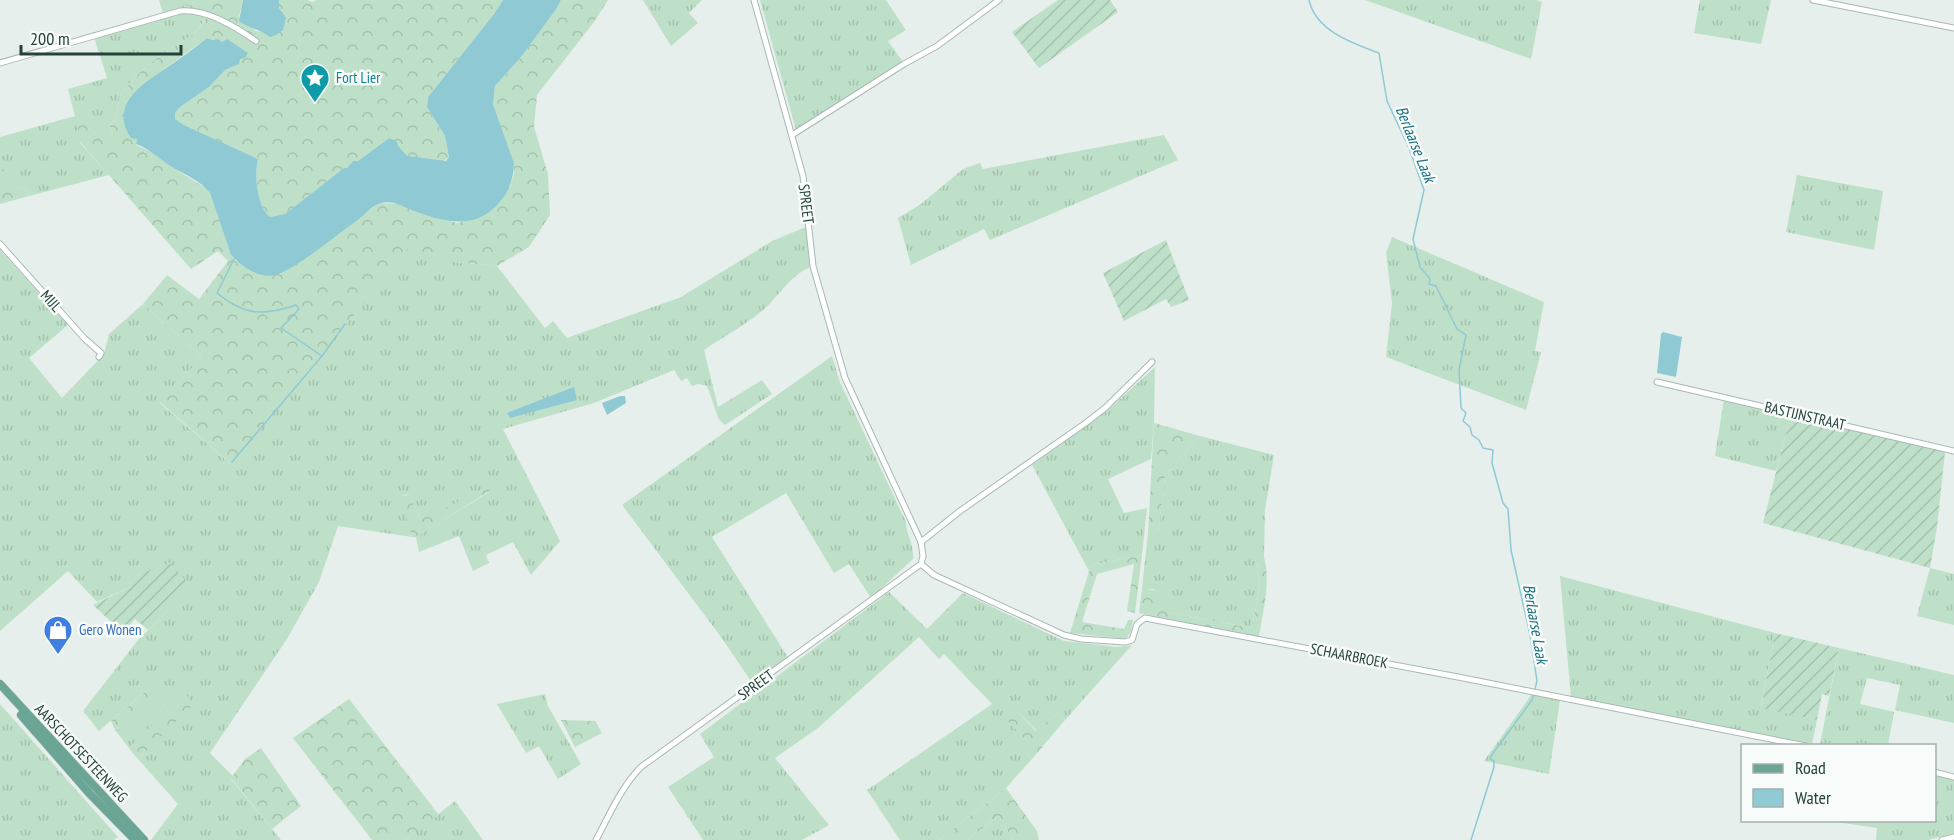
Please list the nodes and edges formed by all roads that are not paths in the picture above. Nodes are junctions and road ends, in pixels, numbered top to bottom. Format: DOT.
graph roads {
  1 [pos="754,0"];
  2 [pos="999,0"];
  3 [pos="1813,0"];
  4 [pos="1954,28"];
  5 [pos="256,41"];
  6 [pos="0,63"];
  7 [pos="792,135"];
  8 [pos="0,244"];
  9 [pos="99,357"];
  10 [pos="1152,362"];
  11 [pos="1657,382"];
  12 [pos="1954,451"];
  13 [pos="921,542"];
  14 [pos="921,564"];
  15 [pos="0,684"];
  16 [pos="0,691"];
  17 [pos="1796,744"];
  18 [pos="1936,772"];
  19 [pos="1954,777"];
  20 [pos="1954,837"];
  21 [pos="135,840"];
  22 [pos="144,840"];
  23 [pos="596,840"];
  24 [pos="1942,840"];
  1 -- 7 [label="street, SPREET"];
  2 -- 7 [label="street"];
  3 -- 4 [label="street"];
  5 -- 6 [label="street"];
  7 -- 13 [label="street, SPREET"];
  8 -- 9 [label="street, MIJL"];
  10 -- 13 [label="street"];
  11 -- 12 [label="street, BASTIJNSTRAAT"];
  13 -- 14 [label="street, SPREET"];
  14 -- 17 [label="street, SCHAARBROEK"];
  14 -- 23 [label="street, SPREET"];
  15 -- 22 [label="main road, AARSCHOTSESTEENWEG"];
  16 -- 21 [label="main road, AARSCHOTSESTEENWEG"];
  18 -- 19 [label="street"];
  20 -- 24 [label="street"];
}
